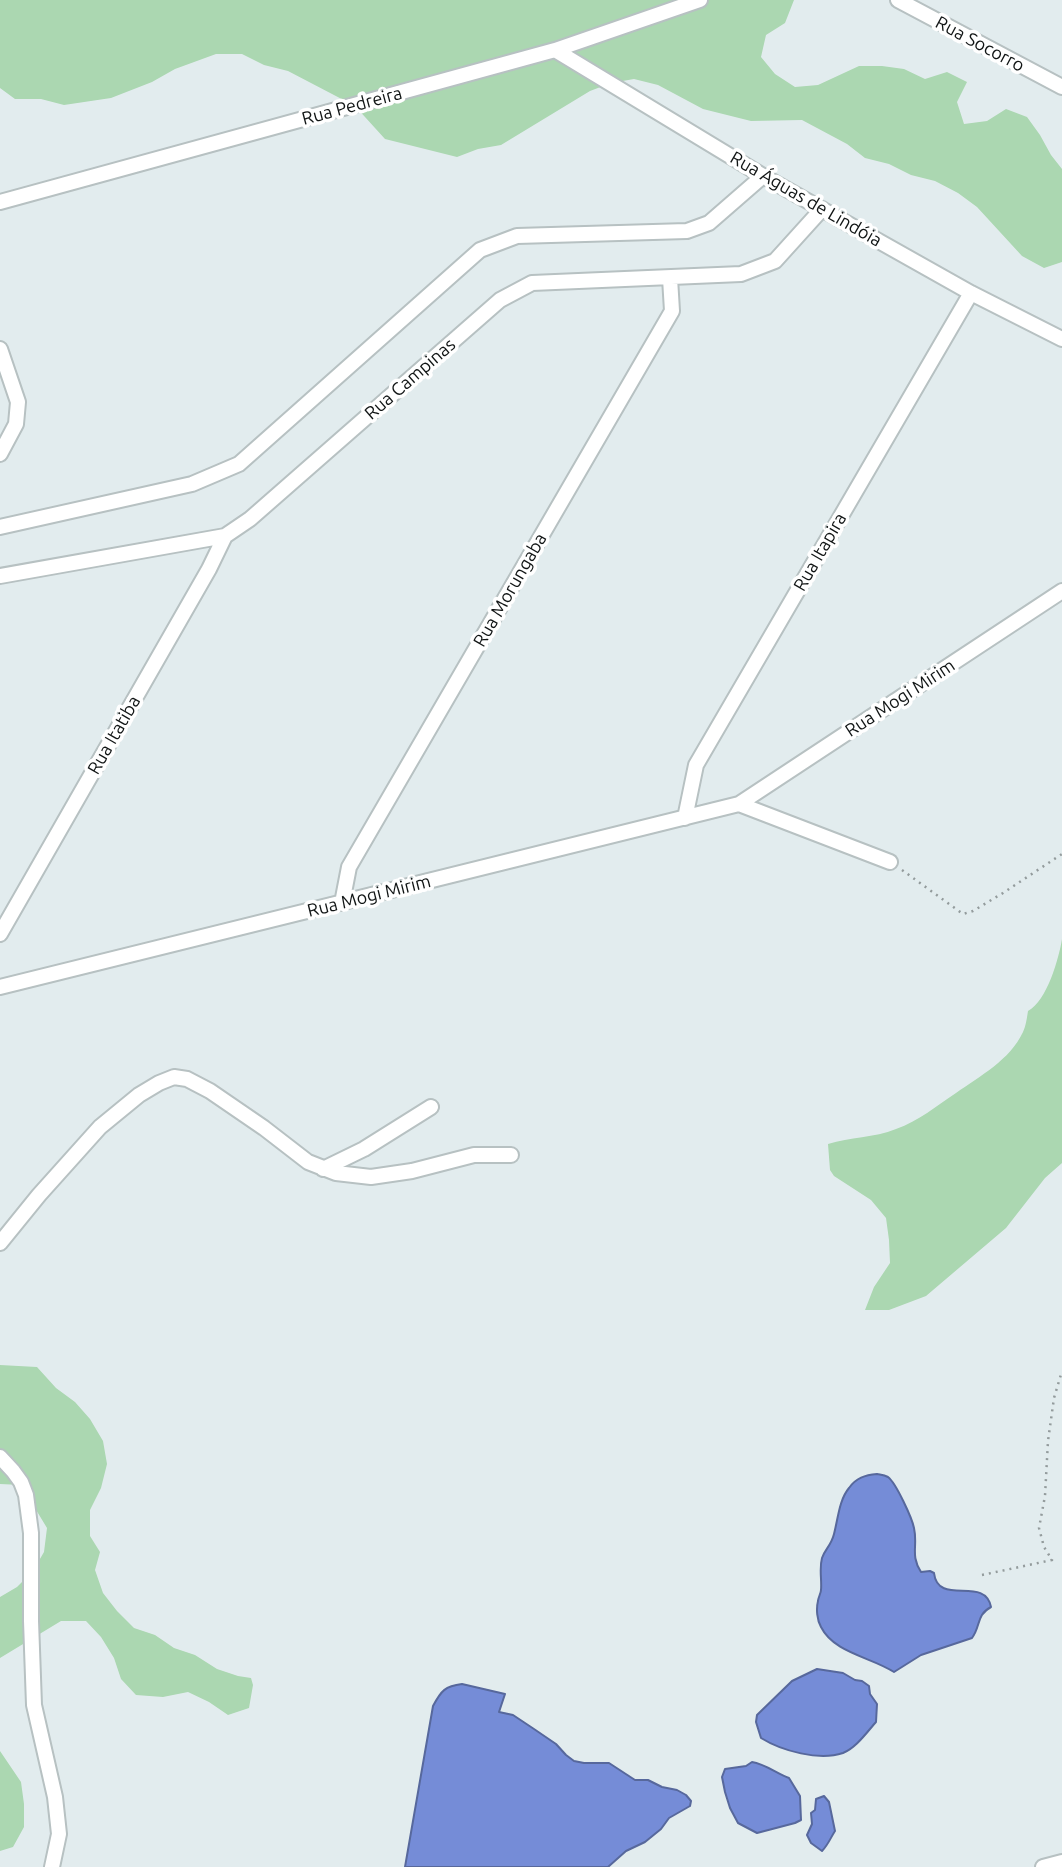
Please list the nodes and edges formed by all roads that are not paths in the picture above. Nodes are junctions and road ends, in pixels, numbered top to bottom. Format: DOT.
graph roads {
  1 [pos="700,0"];
  2 [pos="898,0"];
  3 [pos="555,50"];
  4 [pos="1062,87"];
  5 [pos="763,176"];
  6 [pos="0,202"];
  7 [pos="822,209"];
  8 [pos="670,278"];
  9 [pos="971,293"];
  10 [pos="1062,339"];
  11 [pos="0,349"];
  12 [pos="0,454"];
  13 [pos="0,527"];
  14 [pos="225,536"];
  15 [pos="0,576"];
  16 [pos="1062,591"];
  17 [pos="739,804"];
  18 [pos="685,818"];
  19 [pos="890,863"];
  20 [pos="342,902"];
  21 [pos="0,934"];
  22 [pos="0,987"];
  23 [pos="431,1107"];
  24 [pos="511,1155"];
  25 [pos="323,1169"];
  26 [pos="0,1244"];
  27 [pos="0,1457"];
  28 [pos="1062,1862"];
  29 [pos="52,1867"];
  30 [pos="1043,1867"];
  1 -- 3 [label="street, Rua Pedreira"];
  2 -- 4 [label="street, Rua Socorro"];
  3 -- 5 [label="street, Rua Águas de Lindóia"];
  3 -- 6 [label="street, Rua Pedreira"];
  5 -- 7 [label="street, Rua Águas de Lindóia"];
  5 -- 13 [label="street"];
  7 -- 8 [label="street, Rua Campinas"];
  7 -- 9 [label="street, Rua Águas de Lindóia"];
  8 -- 14 [label="street, Rua Campinas"];
  8 -- 20 [label="street, Rua Morungaba"];
  9 -- 10 [label="street, Rua Águas de Lindóia"];
  9 -- 18 [label="street, Rua Itapira"];
  11 -- 12 [label="street"];
  14 -- 15 [label="street, Rua Campinas"];
  14 -- 21 [label="street, Rua Itatiba"];
  16 -- 17 [label="street, Rua Mogi Mirim"];
  17 -- 18 [label="street, Rua Mogi Mirim"];
  17 -- 19 [label="street"];
  18 -- 20 [label="street, Rua Mogi Mirim"];
  20 -- 22 [label="street, Rua Mogi Mirim"];
  23 -- 25 [label="street"];
  24 -- 25 [label="street"];
  25 -- 26 [label="street"];
  27 -- 29 [label="street"];
  28 -- 30 [label="street"];
}
